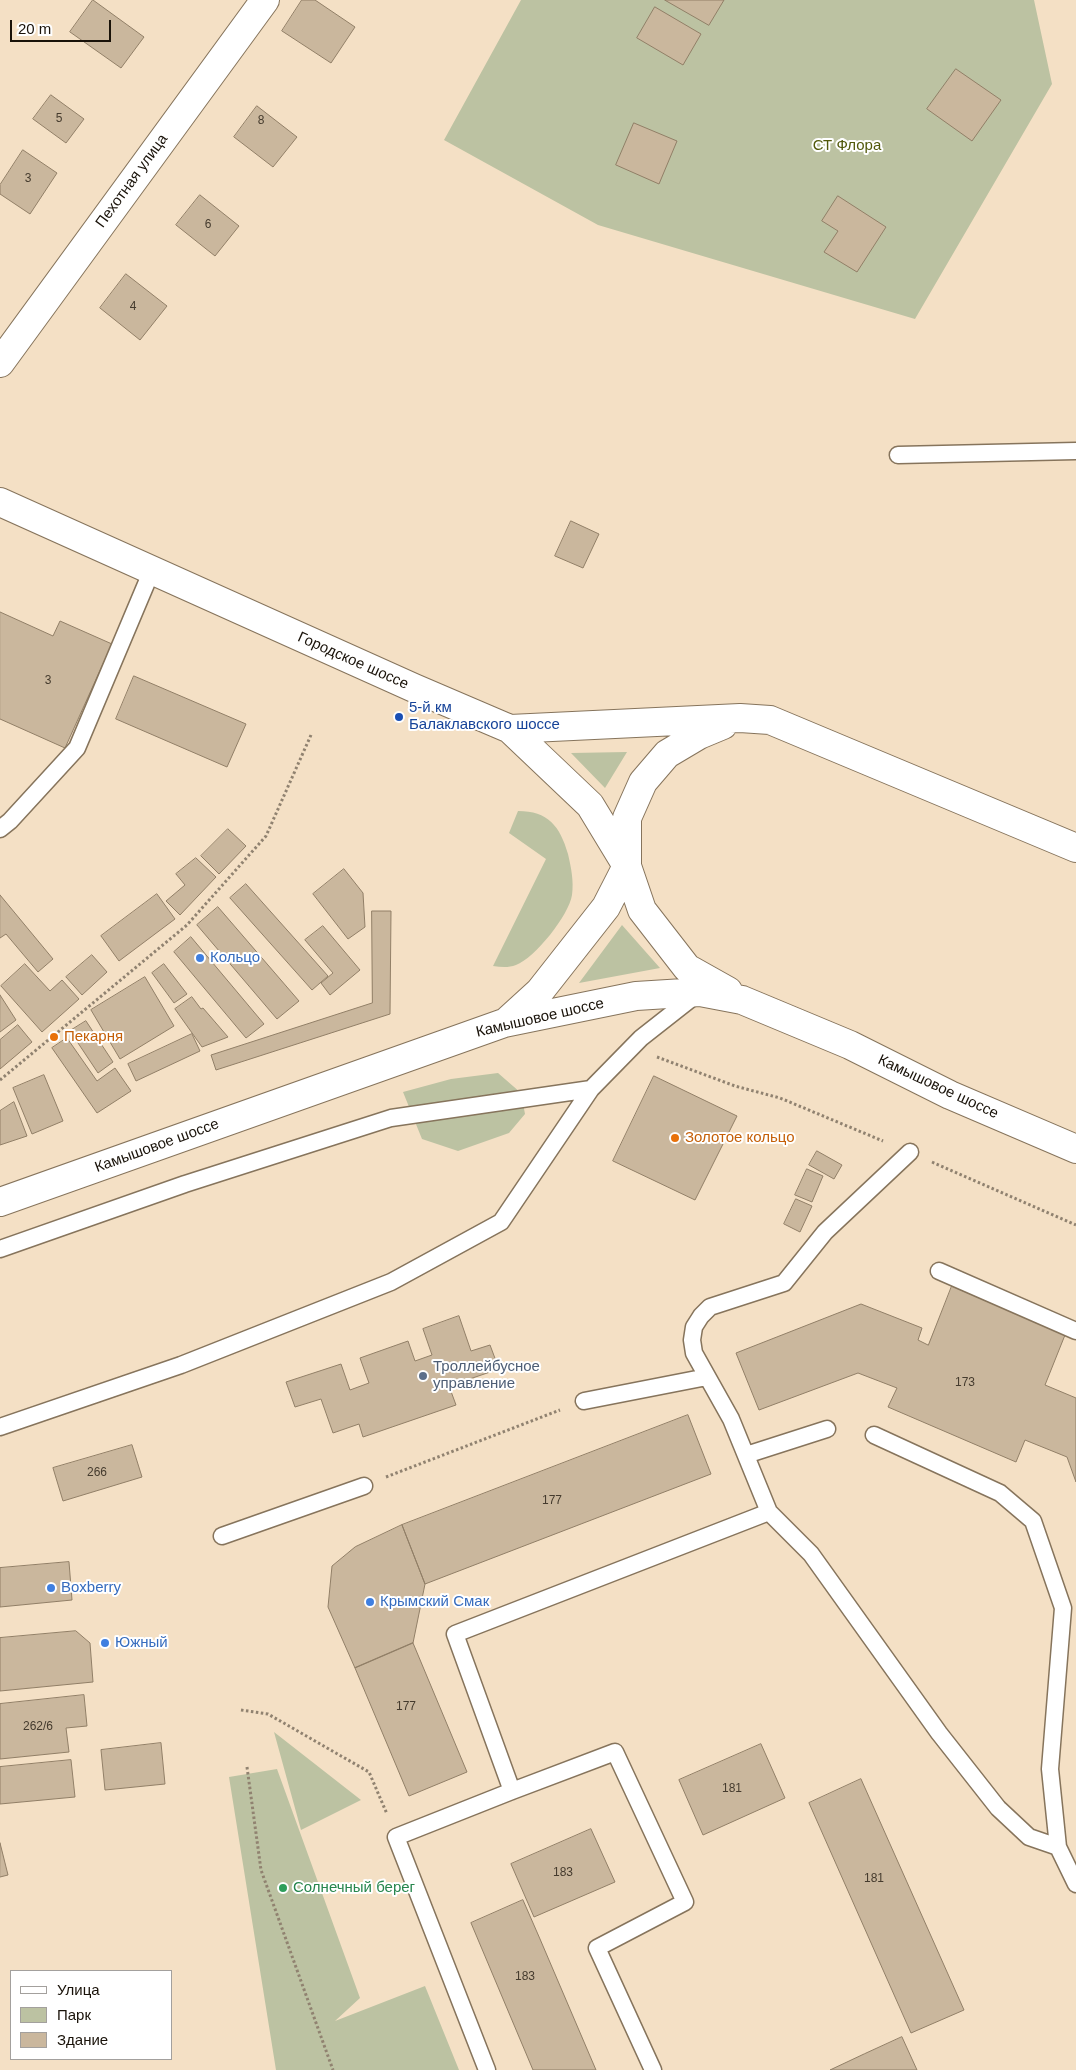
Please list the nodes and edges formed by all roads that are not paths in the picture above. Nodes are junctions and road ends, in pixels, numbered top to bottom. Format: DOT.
graph roads {
  1 [pos="265,0"];
  2 [pos="0,363"];
  3 [pos="1076,450"];
  4 [pos="898,455"];
  5 [pos="0,502"];
  6 [pos="152,570"];
  7 [pos="740,718"];
  8 [pos="510,729"];
  9 [pos="0,829"];
  10 [pos="1076,848"];
  11 [pos="627,866"];
  12 [pos="700,992"];
  13 [pos="742,1000"];
  14 [pos="504,1023"];
  15 [pos="592,1090"];
  16 [pos="1076,1149"];
  17 [pos="910,1152"];
  18 [pos="0,1202"];
  19 [pos="0,1249"];
  20 [pos="938,1271"];
  21 [pos="1076,1331"];
  22 [pos="707,1377"];
  23 [pos="584,1401"];
  24 [pos="0,1426"];
  25 [pos="827,1429"];
  26 [pos="874,1435"];
  27 [pos="746,1456"];
  28 [pos="364,1486"];
  29 [pos="769,1512"];
  30 [pos="222,1536"];
  31 [pos="1069,1605"];
  32 [pos="512,1790"];
  33 [pos="1058,1847"];
  34 [pos="1076,1884"];
  35 [pos="487,2070"];
  36 [pos="653,2070"];
  1 -- 2 [label="main road, Пехотная улица"];
  3 -- 4 [label="lane"];
  5 -- 6 [label="main road, Городское шоссе"];
  6 -- 8 [label="main road, Городское шоссе"];
  6 -- 9 [label="lane"];
  7 -- 8 [label="main road"];
  7 -- 10 [label="main road"];
  7 -- 11 [label="main road"];
  8 -- 11 [label="main road, Городское шоссе"];
  11 -- 13 [label="main road, Городское шоссе"];
  11 -- 14 [label="main road"];
  12 -- 13 [label="main road, Камышовое шоссе"];
  12 -- 14 [label="main road, Камышовое шоссе"];
  12 -- 15 [label="lane"];
  13 -- 16 [label="main road, Камышовое шоссе"];
  14 -- 18 [label="main road, Камышовое шоссе"];
  15 -- 19 [label="lane"];
  15 -- 24 [label="lane"];
  17 -- 22 [label="lane"];
  20 -- 21 [label="lane"];
  22 -- 23 [label="lane"];
  22 -- 27 [label="lane"];
  25 -- 27 [label="lane"];
  26 -- 31 [label="lane"];
  27 -- 29 [label="lane"];
  28 -- 30 [label="lane"];
  29 -- 32 [label="lane"];
  29 -- 33 [label="lane"];
  31 -- 33 [label="lane"];
  32 -- 35 [label="lane"];
  32 -- 36 [label="lane"];
  33 -- 34 [label="lane"];
}
